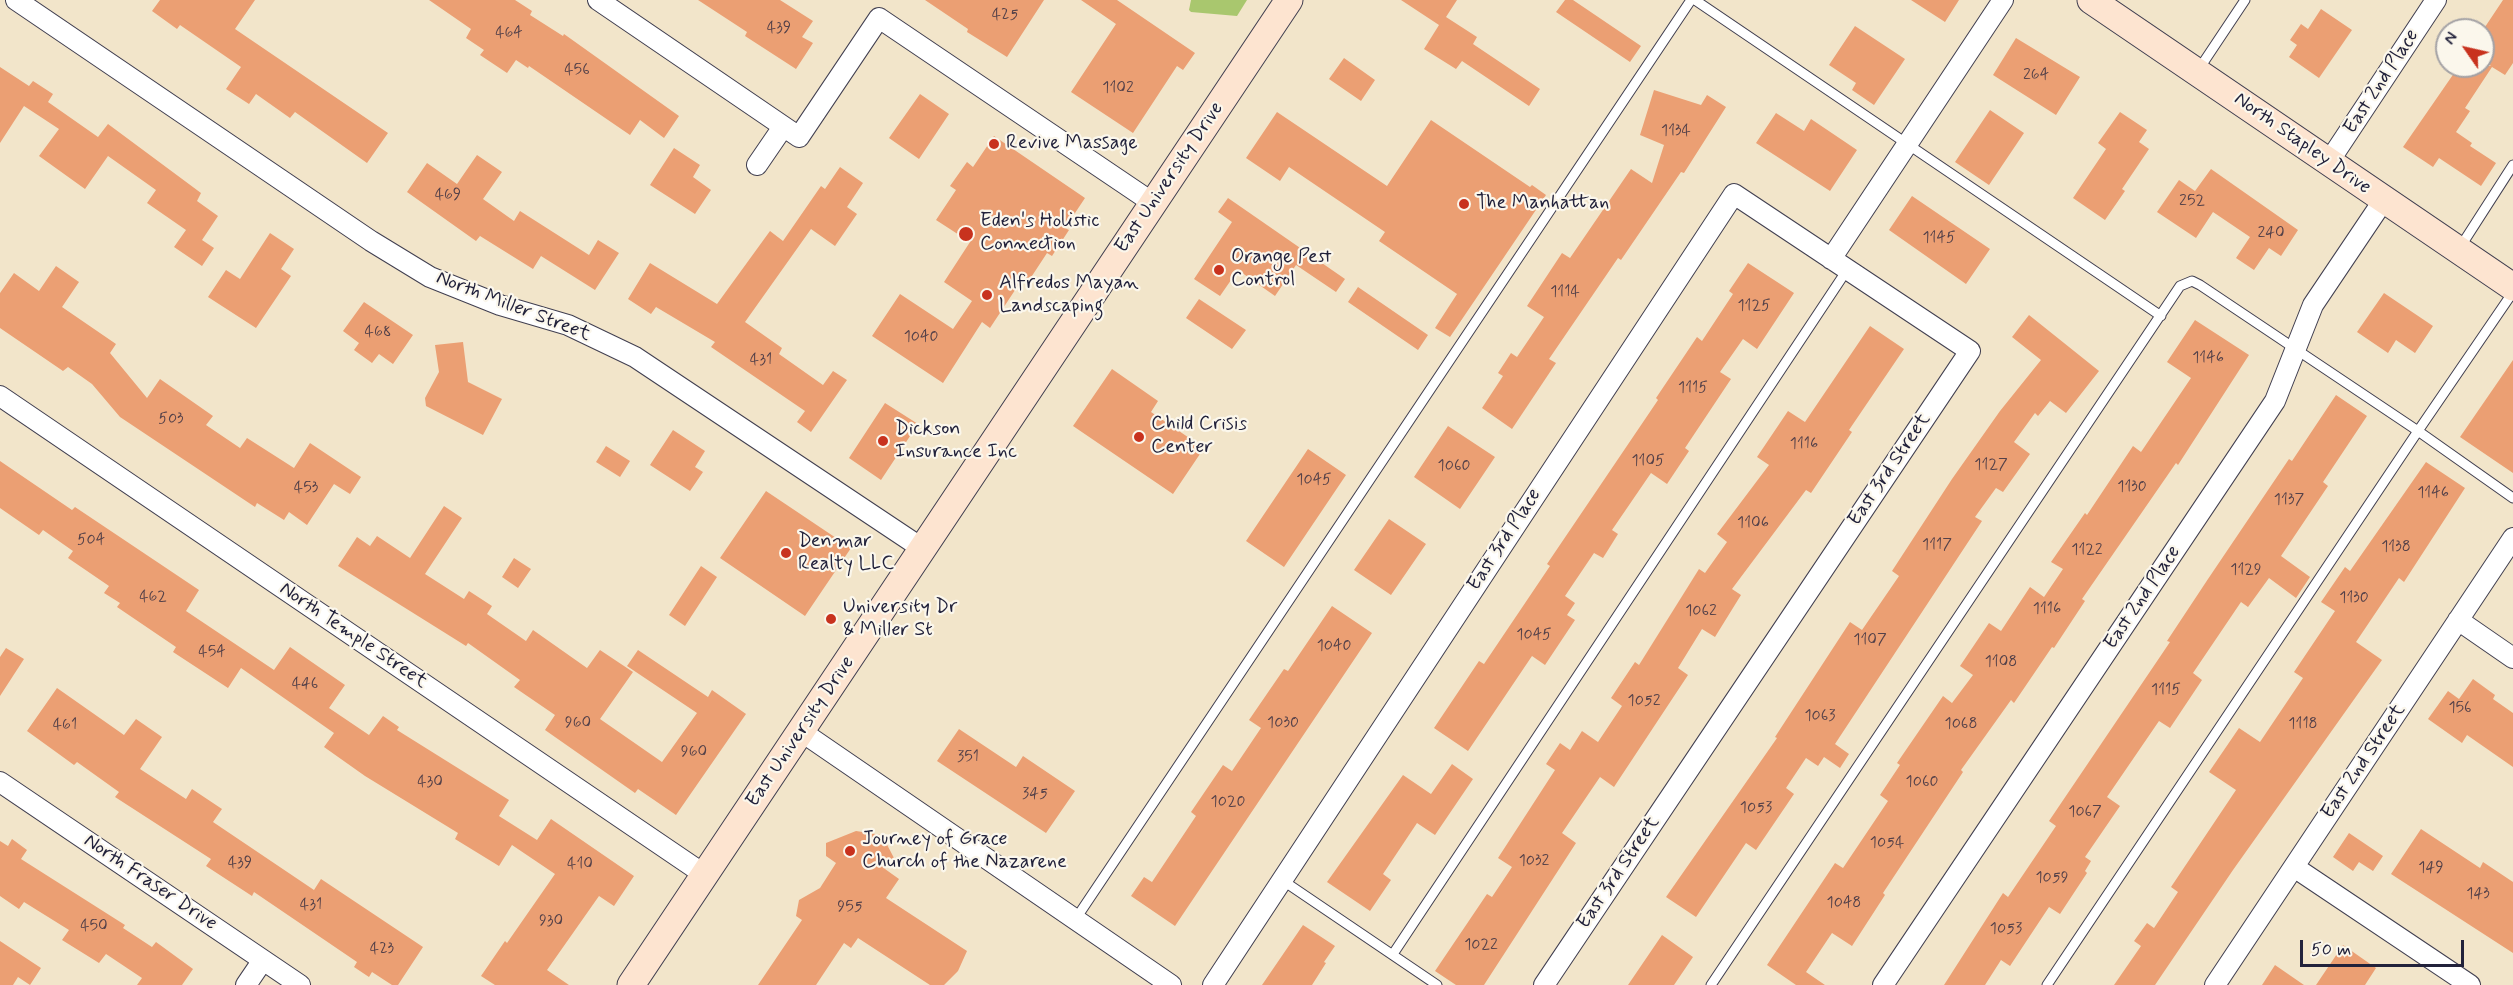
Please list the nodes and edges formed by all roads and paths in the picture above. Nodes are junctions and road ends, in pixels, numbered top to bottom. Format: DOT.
graph roads {
  1 [pos="16,0"];
  2 [pos="598,0"];
  3 [pos="1289,0"];
  4 [pos="1693,0"];
  5 [pos="2002,0"];
  6 [pos="2091,0"];
  7 [pos="2245,0"];
  8 [pos="2436,0"];
  9 [pos="2198,71"];
  10 [pos="783,127"];
  11 [pos="1908,143"];
  12 [pos="2328,163"];
  13 [pos="757,165"];
  14 [pos="2513,165"];
  15 [pos="2383,201"];
  16 [pos="1153,203"];
  17 [pos="2458,250"];
  18 [pos="1839,265"];
  19 [pos="2513,287"];
  20 [pos="2513,292"];
  21 [pos="2161,316"];
  22 [pos="2296,346"];
  23 [pos="0,396"];
  24 [pos="2418,431"];
  25 [pos="2513,498"];
  26 [pos="2513,538"];
  27 [pos="923,549"];
  28 [pos="2458,620"];
  29 [pos="2513,658"];
  30 [pos="801,732"];
  31 [pos="0,782"];
  32 [pos="2294,867"];
  33 [pos="705,875"];
  34 [pos="1282,879"];
  35 [pos="1075,920"];
  36 [pos="1393,954"];
  37 [pos="263,960"];
  38 [pos="246,985"];
  39 [pos="300,985"];
  40 [pos="631,985"];
  41 [pos="1171,985"];
  42 [pos="1213,985"];
  43 [pos="1437,985"];
  44 [pos="1544,985"];
  45 [pos="1711,985"];
  46 [pos="1883,985"];
  47 [pos="2047,985"];
  48 [pos="2215,985"];
  49 [pos="2470,985"];
  1 -- 27 [label="street, North Miller Street"];
  2 -- 10 [label="street"];
  3 -- 16 [label="main road, East University Drive"];
  4 -- 11 [label="lane"];
  4 -- 35 [label="lane"];
  5 -- 11 [label="street"];
  6 -- 9 [label="main road, North Stapley Drive"];
  7 -- 9 [label="lane"];
  8 -- 12 [label="street, East 2nd Place"];
  9 -- 12 [label="main road, North Stapley Drive"];
  10 -- 13 [label="street"];
  10 -- 16 [label="street"];
  11 -- 18 [label="street"];
  11 -- 21 [label="lane"];
  12 -- 15 [label="main road, North Stapley Drive"];
  14 -- 17 [label="lane"];
  15 -- 17 [label="main road, North Stapley Drive"];
  15 -- 22 [label="street, East 2nd Place"];
  16 -- 27 [label="main road, East University Drive"];
  17 -- 19 [label="main road, North Stapley Drive"];
  18 -- 34 [label="street, East 3rd Place"];
  18 -- 36 [label="lane"];
  18 -- 44 [label="street, East 3rd Street"];
  20 -- 24 [label="lane"];
  21 -- 22 [label="lane"];
  21 -- 45 [label="lane"];
  22 -- 24 [label="lane"];
  22 -- 46 [label="street, East 2nd Place"];
  23 -- 33 [label="street, North Temple Street"];
  24 -- 25 [label="lane"];
  24 -- 47 [label="lane"];
  26 -- 28 [label="street, East 2nd Street"];
  27 -- 30 [label="main road, East University Drive"];
  28 -- 29 [label="street"];
  28 -- 32 [label="street, East 2nd Street"];
  30 -- 33 [label="main road, East University Drive"];
  30 -- 35 [label="street"];
  31 -- 37 [label="street, North Fraser Drive"];
  32 -- 48 [label="street, East 2nd Street"];
  32 -- 49 [label="street"];
  33 -- 40 [label="main road, East University Drive"];
  34 -- 36 [label="lane"];
  34 -- 42 [label="street, East 3rd Place"];
  35 -- 41 [label="street"];
  36 -- 43 [label="lane"];
  37 -- 38 [label="street"];
  37 -- 39 [label="street, North Fraser Drive"];
}
